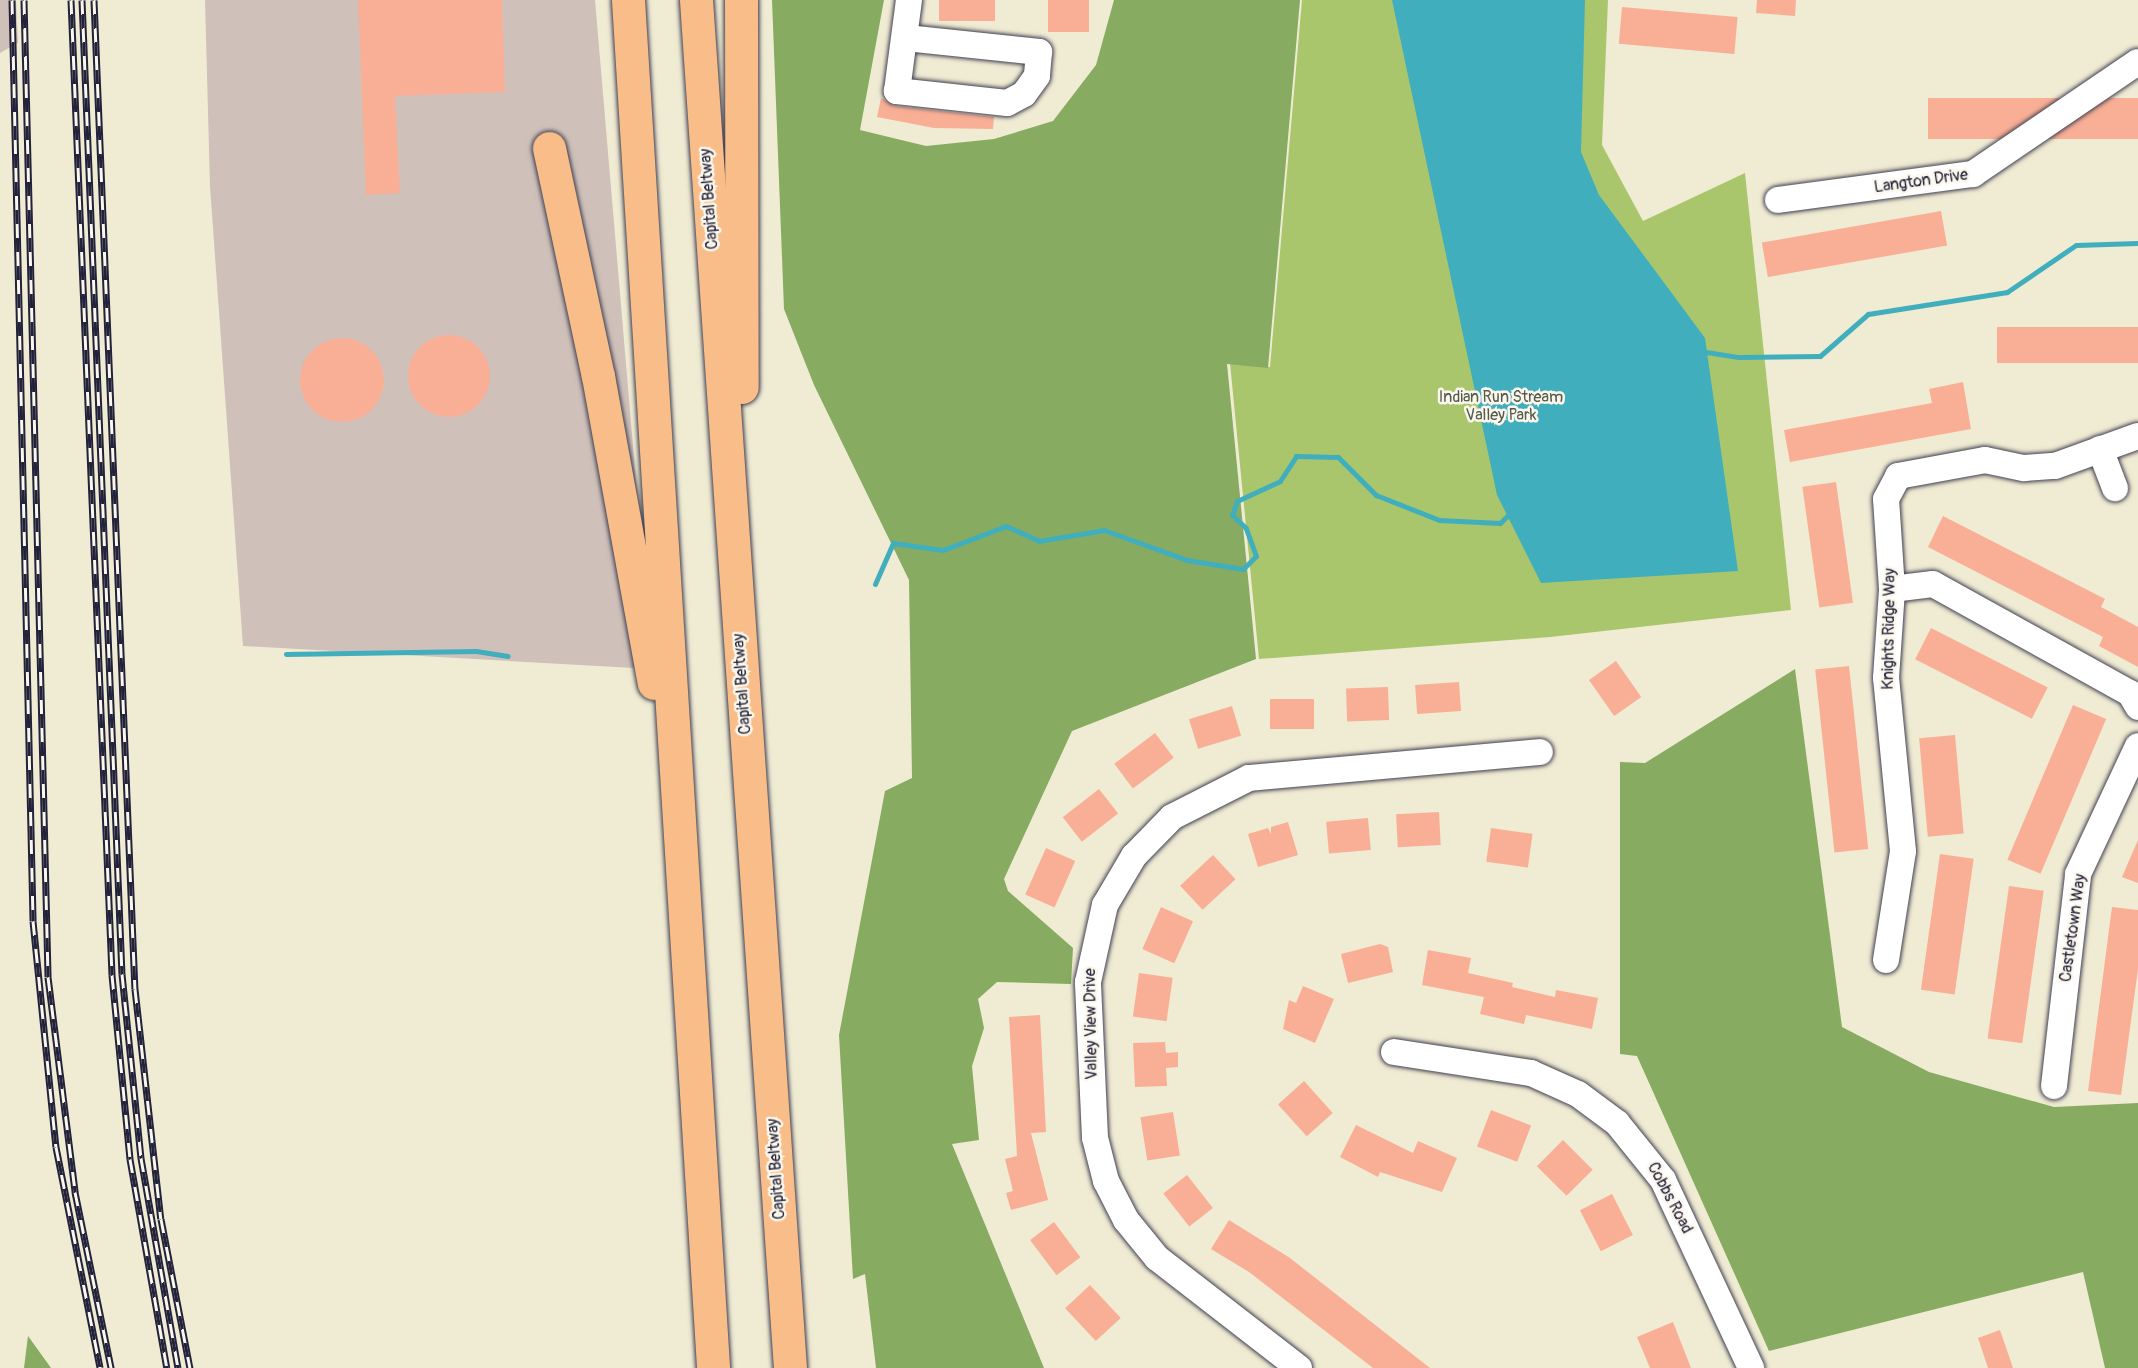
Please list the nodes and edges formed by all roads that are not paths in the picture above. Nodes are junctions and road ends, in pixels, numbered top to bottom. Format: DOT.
graph roads {
  1 [pos="628,0"];
  2 [pos="696,0"];
  3 [pos="741,0"];
  4 [pos="909,0"];
  5 [pos="906,38"];
  6 [pos="2138,62"];
  7 [pos="549,148"];
  8 [pos="1778,200"];
  9 [pos="2138,436"];
  10 [pos="2100,449"];
  11 [pos="2115,488"];
  12 [pos="1892,589"];
  13 [pos="738,629"];
  14 [pos="2138,707"];
  15 [pos="2138,746"];
  16 [pos="1540,752"];
  17 [pos="687,898"];
  18 [pos="1886,960"];
  19 [pos="1394,1052"];
  20 [pos="2054,1086"];
  21 [pos="713,1368"];
  22 [pos="790,1368"];
  23 [pos="1299,1368"];
  24 [pos="1750,1368"];
  1 -- 17 [label="highway"];
  2 -- 13 [label="highway, Capital Beltway"];
  3 -- 13 [label="highway"];
  4 -- 5 [label="street"];
  5 -- 5 [label="street"];
  6 -- 8 [label="street, Langton Drive"];
  7 -- 17 [label="highway"];
  9 -- 10 [label="street, Knights Ridge Way"];
  10 -- 11 [label="street"];
  10 -- 12 [label="street, Knights Ridge Way"];
  12 -- 14 [label="street"];
  12 -- 18 [label="street, Knights Ridge Way"];
  13 -- 22 [label="highway, Capital Beltway"];
  15 -- 20 [label="street, Castletown Way"];
  16 -- 23 [label="street, Valley View Drive"];
  17 -- 21 [label="highway"];
  19 -- 24 [label="street, Cobbs Road"];
}
